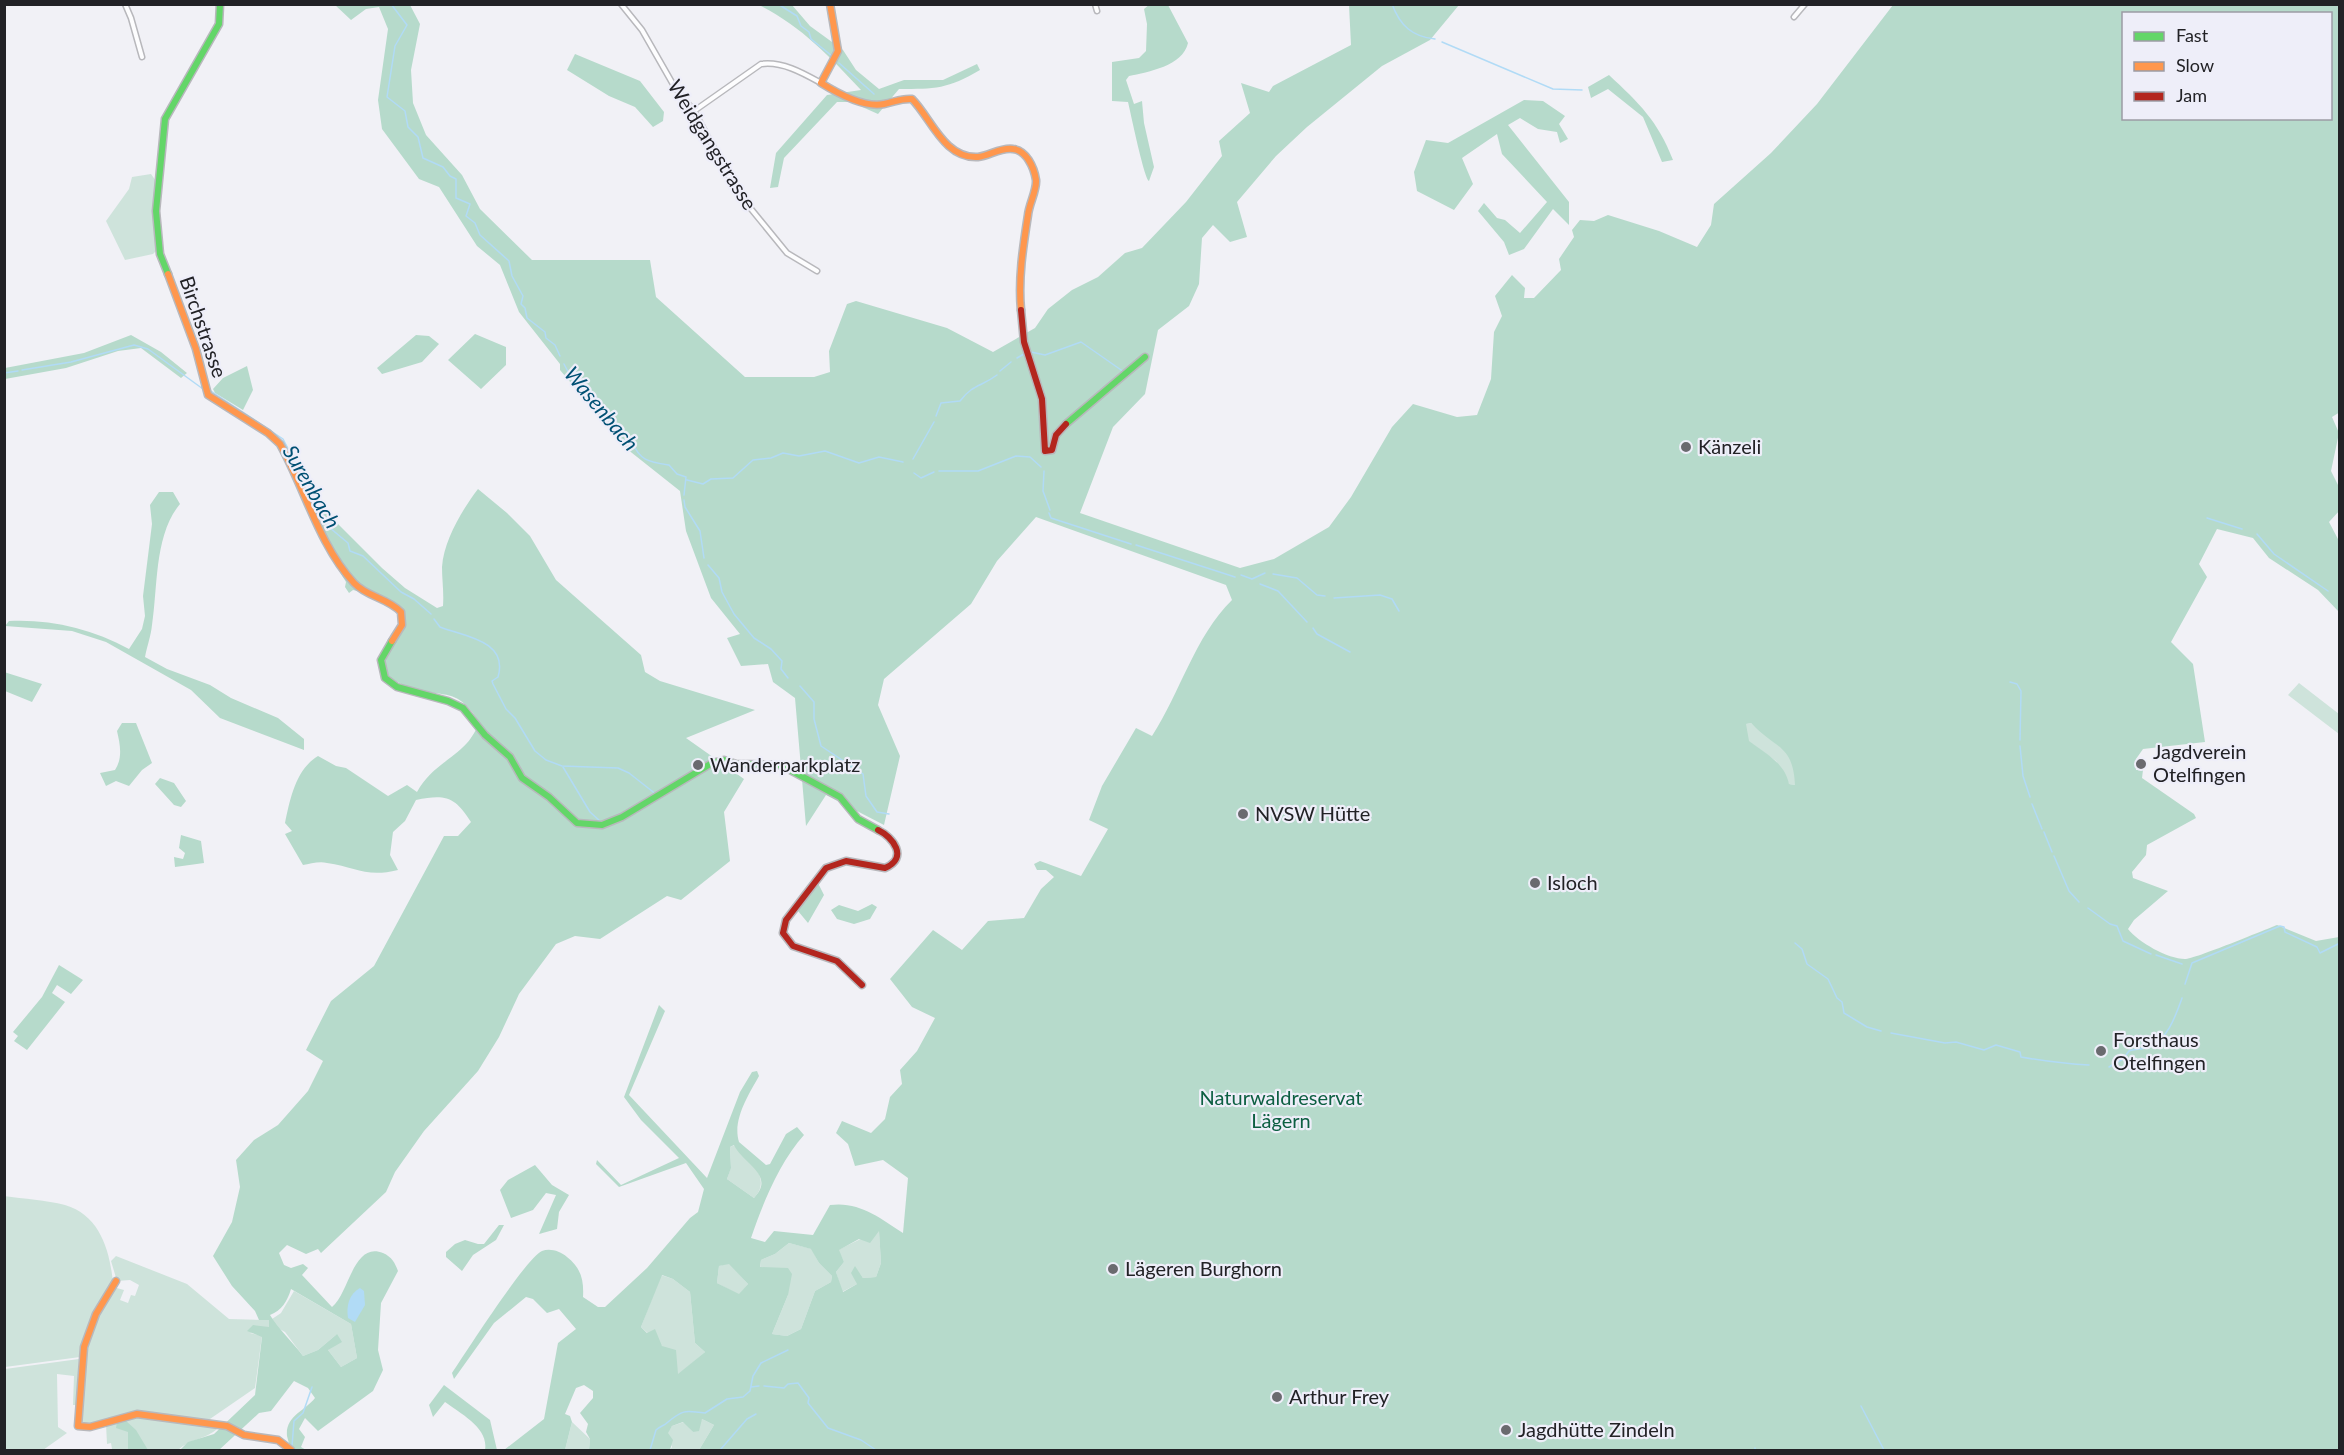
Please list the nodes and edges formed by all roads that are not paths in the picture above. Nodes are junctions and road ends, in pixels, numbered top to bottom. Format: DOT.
graph roads {
  1 [pos="125,4"];
  2 [pos="220,4"];
  3 [pos="621,4"];
  4 [pos="830,4"];
  5 [pos="1095,4"];
  6 [pos="1805,4"];
  7 [pos="1097,11"];
  8 [pos="1794,17"];
  9 [pos="142,57"];
  10 [pos="821,83"];
  11 [pos="694,111"];
  12 [pos="817,272"];
  13 [pos="1145,357"];
  14 [pos="862,985"];
  15 [pos="116,1281"];
  16 [pos="291,1450"];
  1 -- 9 [label="street"];
  2 -- 14 [label="street, Birchstrasse"];
  3 -- 11 [label="street, Weidgangstrasse"];
  4 -- 10 [label="street"];
  5 -- 7 [label="street"];
  6 -- 8 [label="street"];
  10 -- 11 [label="street"];
  10 -- 13 [label="street"];
  11 -- 12 [label="street, Weidgangstrasse"];
  15 -- 16 [label="street"];
}
